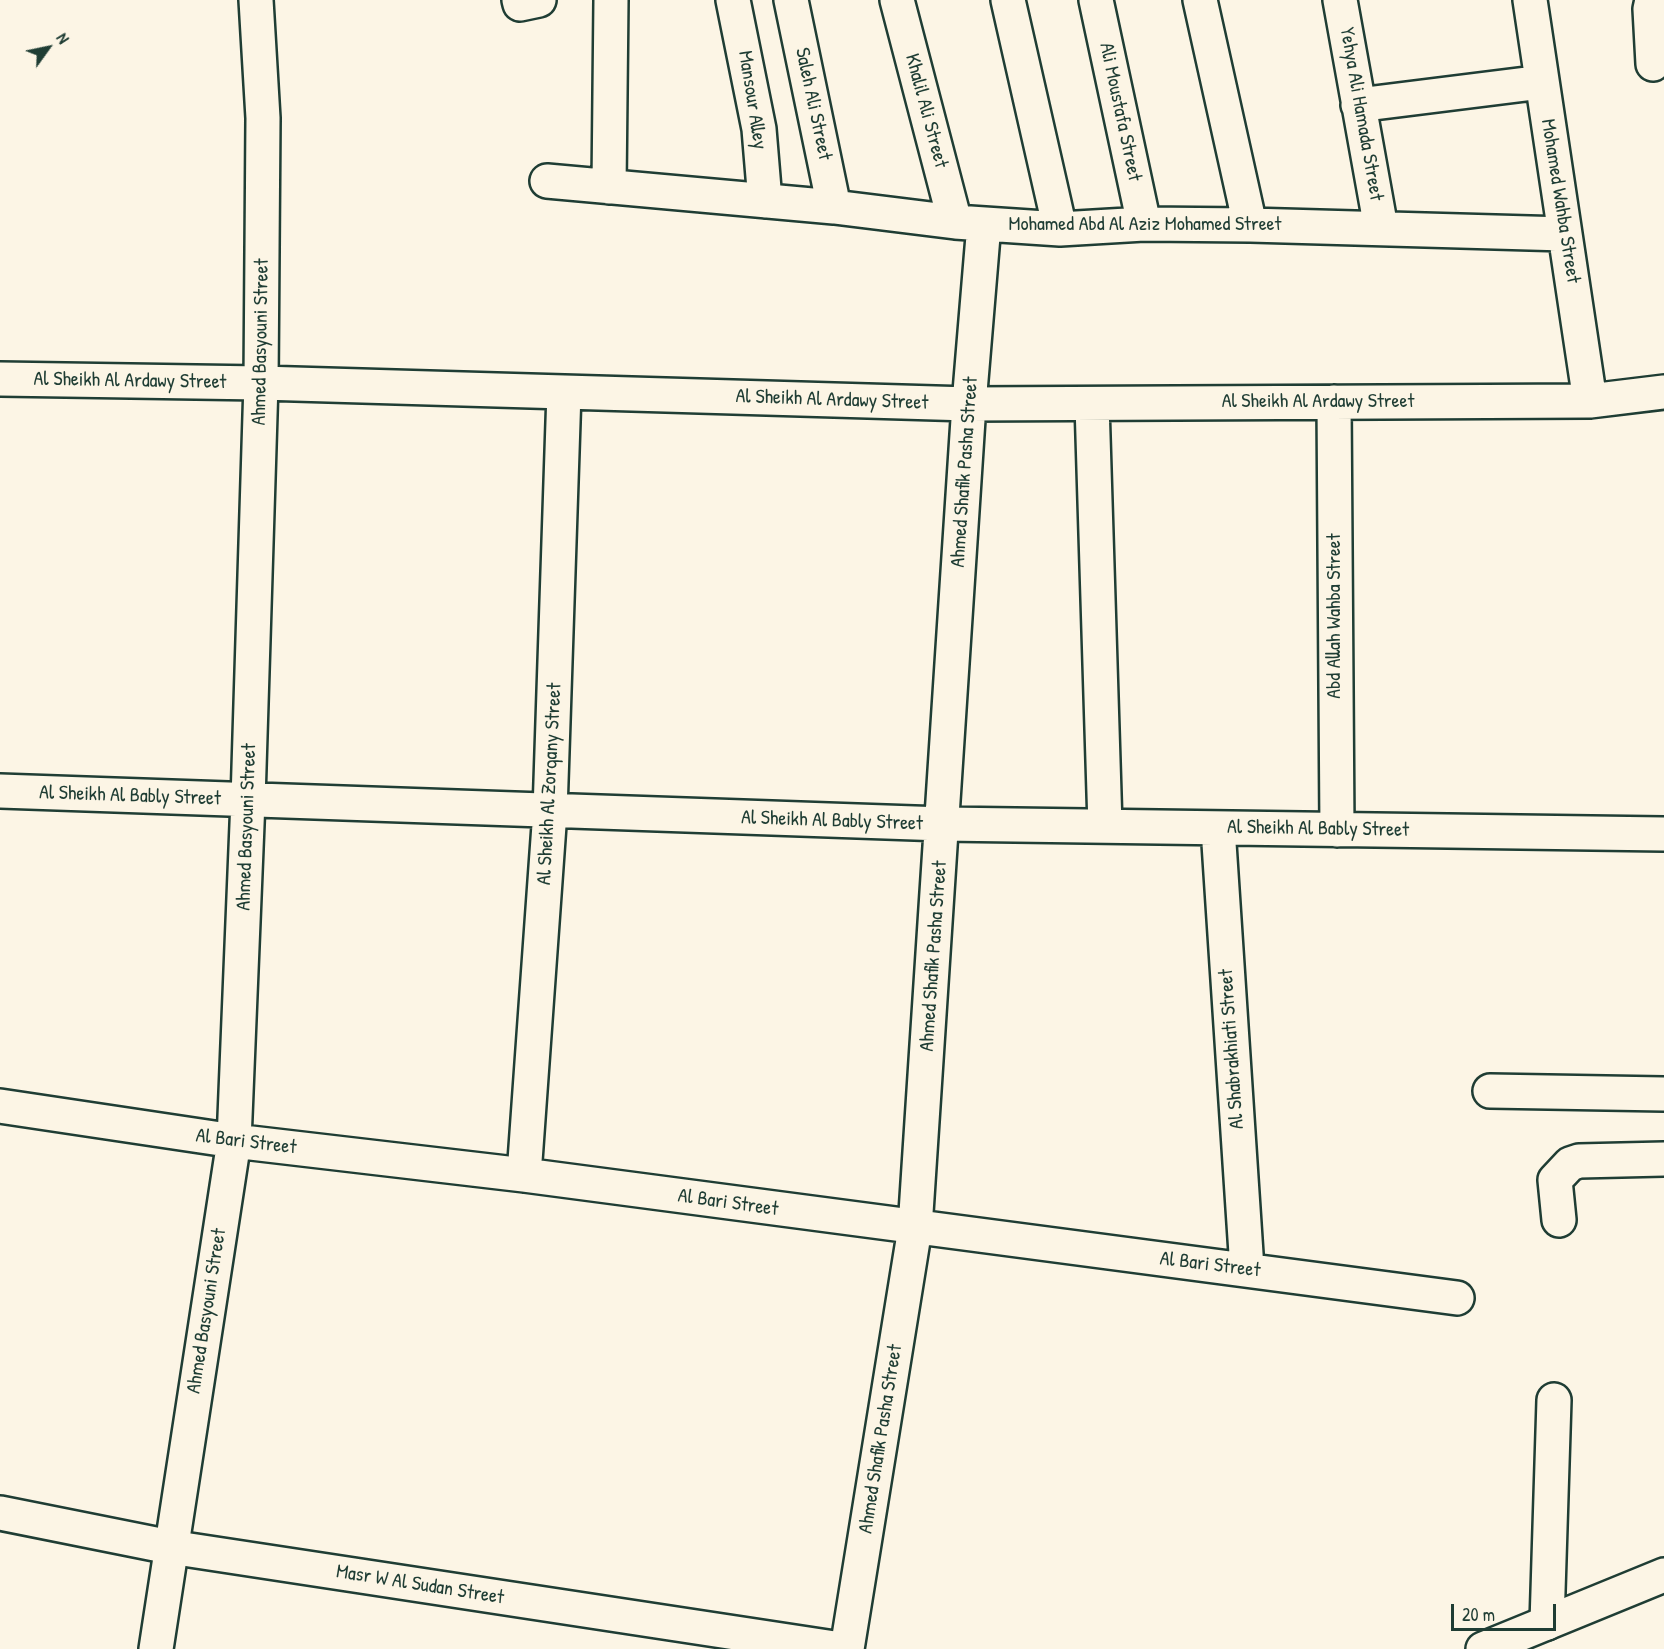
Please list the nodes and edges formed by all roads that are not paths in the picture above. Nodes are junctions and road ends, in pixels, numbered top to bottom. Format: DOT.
graph roads {
  1 [pos="256,0"];
  2 [pos="610,0"];
  3 [pos="733,0"];
  4 [pos="791,0"];
  5 [pos="897,0"];
  6 [pos="1008,0"];
  7 [pos="1096,0"];
  8 [pos="1200,0"];
  9 [pos="1340,0"];
  10 [pos="1530,0"];
  11 [pos="1652,0"];
  12 [pos="1653,64"];
  13 [pos="1542,82"];
  14 [pos="1358,105"];
  15 [pos="547,181"];
  16 [pos="609,186"];
  17 [pos="765,201"];
  18 [pos="834,207"];
  19 [pos="969,223"];
  20 [pos="1144,224"];
  21 [pos="1250,225"];
  22 [pos="1381,228"];
  23 [pos="1060,229"];
  24 [pos="1565,234"];
  25 [pos="0,379"];
  26 [pos="261,383"];
  27 [pos="564,392"];
  28 [pos="1664,392"];
  29 [pos="1334,402"];
  30 [pos="1590,402"];
  31 [pos="969,404"];
  32 [pos="1092,404"];
  33 [pos="0,791"];
  34 [pos="248,800"];
  35 [pos="550,811"];
  36 [pos="943,825"];
  37 [pos="1105,826"];
  38 [pos="1218,828"];
  39 [pos="1337,830"];
  40 [pos="1664,834"];
  41 [pos="1490,1091"];
  42 [pos="1664,1094"];
  43 [pos="0,1106"];
  44 [pos="234,1141"];
  45 [pos="1664,1159"];
  46 [pos="524,1174"];
  47 [pos="1559,1220"];
  48 [pos="915,1228"];
  49 [pos="1247,1269"];
  50 [pos="1456,1298"];
  51 [pos="1554,1400"];
  52 [pos="0,1513"];
  53 [pos="170,1547"];
  54 [pos="1664,1575"];
  55 [pos="1547,1623"];
  56 [pos="156,1649"];
  57 [pos="841,1649"];
  58 [pos="847,1649"];
  59 [pos="1484,1649"];
  1 -- 26 [label="street, Ahmed Basyouni Street"];
  2 -- 16 [label="street"];
  3 -- 17 [label="street, Mansour Alley"];
  4 -- 18 [label="street, Saleh Ali Street"];
  5 -- 19 [label="street, Khalil Ali Street"];
  6 -- 23 [label="street"];
  7 -- 20 [label="street, Ali Moustafa Street"];
  8 -- 21 [label="street"];
  9 -- 14 [label="street, Yehya Ali Hamada Street"];
  10 -- 13 [label="street, Mohamed Wahba Street"];
  11 -- 12 [label="street"];
  13 -- 14 [label="street"];
  13 -- 24 [label="street, Mohamed Wahba Street"];
  14 -- 22 [label="street, Yehya Ali Hamada Street"];
  15 -- 16 [label="street, Mohamed Abd Al Aziz Mohamed Street"];
  16 -- 17 [label="street, Mohamed Abd Al Aziz Mohamed Street"];
  17 -- 18 [label="street, Mohamed Abd Al Aziz Mohamed Street"];
  18 -- 19 [label="street, Mohamed Abd Al Aziz Mohamed Street"];
  19 -- 23 [label="street, Mohamed Abd Al Aziz Mohamed Street"];
  19 -- 31 [label="street, Ahmed Shafik Pasha Street"];
  20 -- 21 [label="street, Mohamed Abd Al Aziz Mohamed Street"];
  20 -- 23 [label="street, Mohamed Abd Al Aziz Mohamed Street"];
  21 -- 22 [label="street, Mohamed Abd Al Aziz Mohamed Street"];
  22 -- 24 [label="street, Mohamed Abd Al Aziz Mohamed Street"];
  24 -- 30 [label="street, Mohamed Wahba Street"];
  25 -- 26 [label="street, Al Sheikh Al Ardawy Street"];
  26 -- 27 [label="street, Al Sheikh Al Ardawy Street"];
  26 -- 34 [label="street, Ahmed Basyouni Street"];
  27 -- 31 [label="street, Al Sheikh Al Ardawy Street"];
  27 -- 35 [label="street, Al Sheikh Al Zorqany Street"];
  28 -- 30 [label="street, Al Sheikh Al Ardawy Street"];
  29 -- 30 [label="street, Al Sheikh Al Ardawy Street"];
  29 -- 32 [label="street, Al Sheikh Al Ardawy Street"];
  29 -- 39 [label="street, Abd Allah Wahba Street"];
  31 -- 32 [label="street, Al Sheikh Al Ardawy Street"];
  31 -- 36 [label="street, Ahmed Shafik Pasha Street"];
  32 -- 37 [label="street"];
  33 -- 34 [label="street, Al Sheikh Al Bably Street"];
  34 -- 35 [label="street, Al Sheikh Al Bably Street"];
  34 -- 44 [label="street, Ahmed Basyouni Street"];
  35 -- 36 [label="street, Al Sheikh Al Bably Street"];
  35 -- 46 [label="street, Al Sheikh Al Zorqany Street"];
  36 -- 37 [label="street, Al Sheikh Al Bably Street"];
  36 -- 48 [label="street, Ahmed Shafik Pasha Street"];
  37 -- 38 [label="street, Al Sheikh Al Bably Street"];
  38 -- 39 [label="street, Al Sheikh Al Bably Street"];
  38 -- 49 [label="street, Al Shabrakhiati Street"];
  39 -- 40 [label="street, Al Sheikh Al Bably Street"];
  41 -- 42 [label="street"];
  43 -- 44 [label="street, Al Bari Street"];
  44 -- 46 [label="street, Al Bari Street"];
  44 -- 53 [label="street, Ahmed Basyouni Street"];
  45 -- 47 [label="street"];
  46 -- 48 [label="street, Al Bari Street"];
  48 -- 49 [label="street, Al Bari Street"];
  48 -- 58 [label="street, Ahmed Shafik Pasha Street"];
  49 -- 50 [label="street, Al Bari Street"];
  51 -- 55 [label="street"];
  52 -- 53 [label="street, Masr W Al Sudan Street"];
  53 -- 56 [label="street, Ahmed Basyouni Street"];
  53 -- 57 [label="street, Masr W Al Sudan Street"];
  54 -- 55 [label="street"];
  55 -- 59 [label="street"];
}
